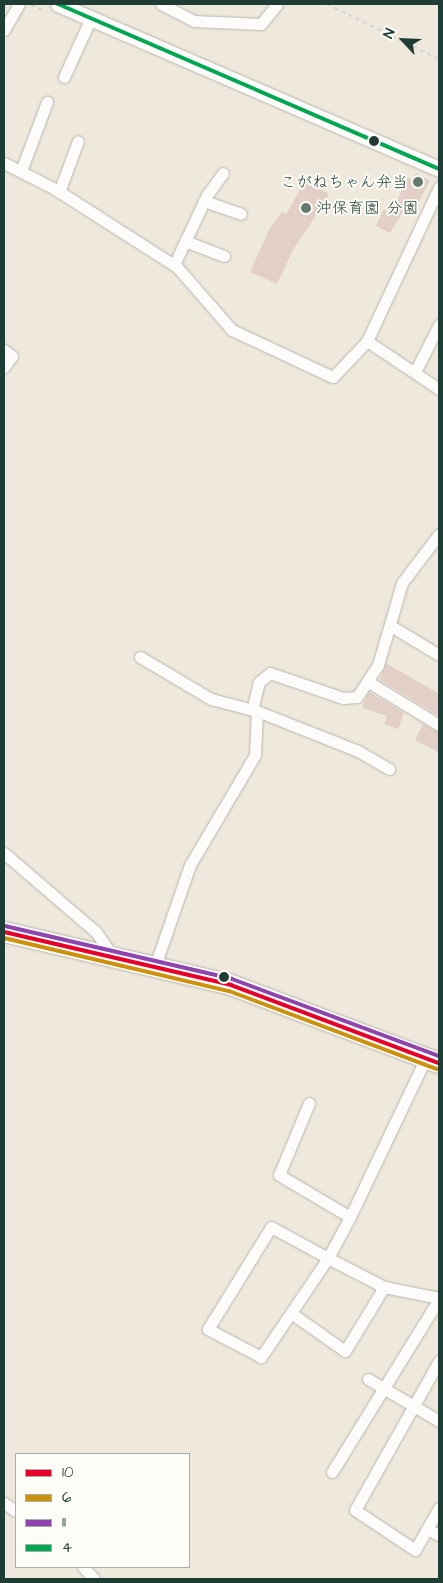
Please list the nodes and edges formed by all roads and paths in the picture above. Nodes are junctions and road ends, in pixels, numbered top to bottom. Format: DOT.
graph roads {
  1 [pos="18,4"];
  2 [pos="58,4"];
  3 [pos="162,4"];
  4 [pos="277,4"];
  5 [pos="327,4"];
  6 [pos="91,18"];
  7 [pos="4,30"];
  8 [pos="439,58"];
  9 [pos="64,77"];
  10 [pos="47,102"];
  11 [pos="78,141"];
  12 [pos="4,164"];
  13 [pos="439,169"];
  14 [pos="21,171"];
  15 [pos="223,173"];
  16 [pos="439,187"];
  17 [pos="58,192"];
  18 [pos="204,200"];
  19 [pos="241,214"];
  20 [pos="186,241"];
  21 [pos="224,256"];
  22 [pos="174,266"];
  23 [pos="439,325"];
  24 [pos="367,341"];
  25 [pos="4,350"];
  26 [pos="4,367"];
  27 [pos="416,370"];
  28 [pos="439,389"];
  29 [pos="439,534"];
  30 [pos="429,549"];
  31 [pos="439,555"];
  32 [pos="391,626"];
  33 [pos="439,655"];
  34 [pos="140,657"];
  35 [pos="370,683"];
  36 [pos="255,711"];
  37 [pos="439,725"];
  38 [pos="389,769"];
  39 [pos="4,853"];
  40 [pos="4,932"];
  41 [pos="112,955"];
  42 [pos="155,966"];
  43 [pos="432,1060"];
  44 [pos="309,1103"];
  45 [pos="350,1217"];
  46 [pos="328,1258"];
  47 [pos="384,1287"];
  48 [pos="439,1299"];
  49 [pos="291,1313"];
  50 [pos="439,1361"];
  51 [pos="368,1379"];
  52 [pos="383,1388"];
  53 [pos="414,1406"];
  54 [pos="439,1421"];
  55 [pos="332,1472"];
  56 [pos="4,1503"];
  57 [pos="439,1508"];
  58 [pos="15,1510"];
  59 [pos="428,1529"];
  60 [pos="439,1535"];
  61 [pos="84,1568"];
  62 [pos="94,1579"];
  1 -- 7 [label="street"];
  2 -- 6 [label="street"];
  3 -- 4 [label="street"];
  5 -- 8 [label="path"];
  6 -- 9 [label="street"];
  6 -- 13 [label="street"];
  10 -- 14 [label="street"];
  11 -- 17 [label="street"];
  12 -- 14 [label="street"];
  14 -- 17 [label="street"];
  15 -- 18 [label="street"];
  16 -- 24 [label="street"];
  17 -- 22 [label="street"];
  18 -- 19 [label="street"];
  18 -- 20 [label="street"];
  20 -- 21 [label="street"];
  20 -- 22 [label="street"];
  22 -- 24 [label="street"];
  23 -- 27 [label="street"];
  24 -- 27 [label="street"];
  25 -- 26 [label="street"];
  27 -- 28 [label="street"];
  29 -- 30 [label="street"];
  30 -- 31 [label="street"];
  30 -- 32 [label="street"];
  32 -- 33 [label="street"];
  32 -- 35 [label="street"];
  34 -- 36 [label="street"];
  35 -- 36 [label="street"];
  35 -- 37 [label="street"];
  36 -- 38 [label="street"];
  36 -- 42 [label="street"];
  39 -- 41 [label="street"];
  40 -- 41 [label="highway"];
  41 -- 42 [label="highway"];
  42 -- 43 [label="highway"];
  43 -- 45 [label="street"];
  44 -- 45 [label="street"];
  45 -- 46 [label="street"];
  46 -- 47 [label="street"];
  46 -- 49 [label="street"];
  46 -- 49 [label="street"];
  47 -- 48 [label="street"];
  47 -- 49 [label="street"];
  48 -- 52 [label="street"];
  50 -- 53 [label="street"];
  51 -- 52 [label="street"];
  52 -- 53 [label="street"];
  52 -- 55 [label="street"];
  53 -- 54 [label="street"];
  53 -- 59 [label="street"];
  56 -- 58 [label="street"];
  57 -- 59 [label="street"];
  59 -- 60 [label="street"];
  61 -- 62 [label="street"];
}
